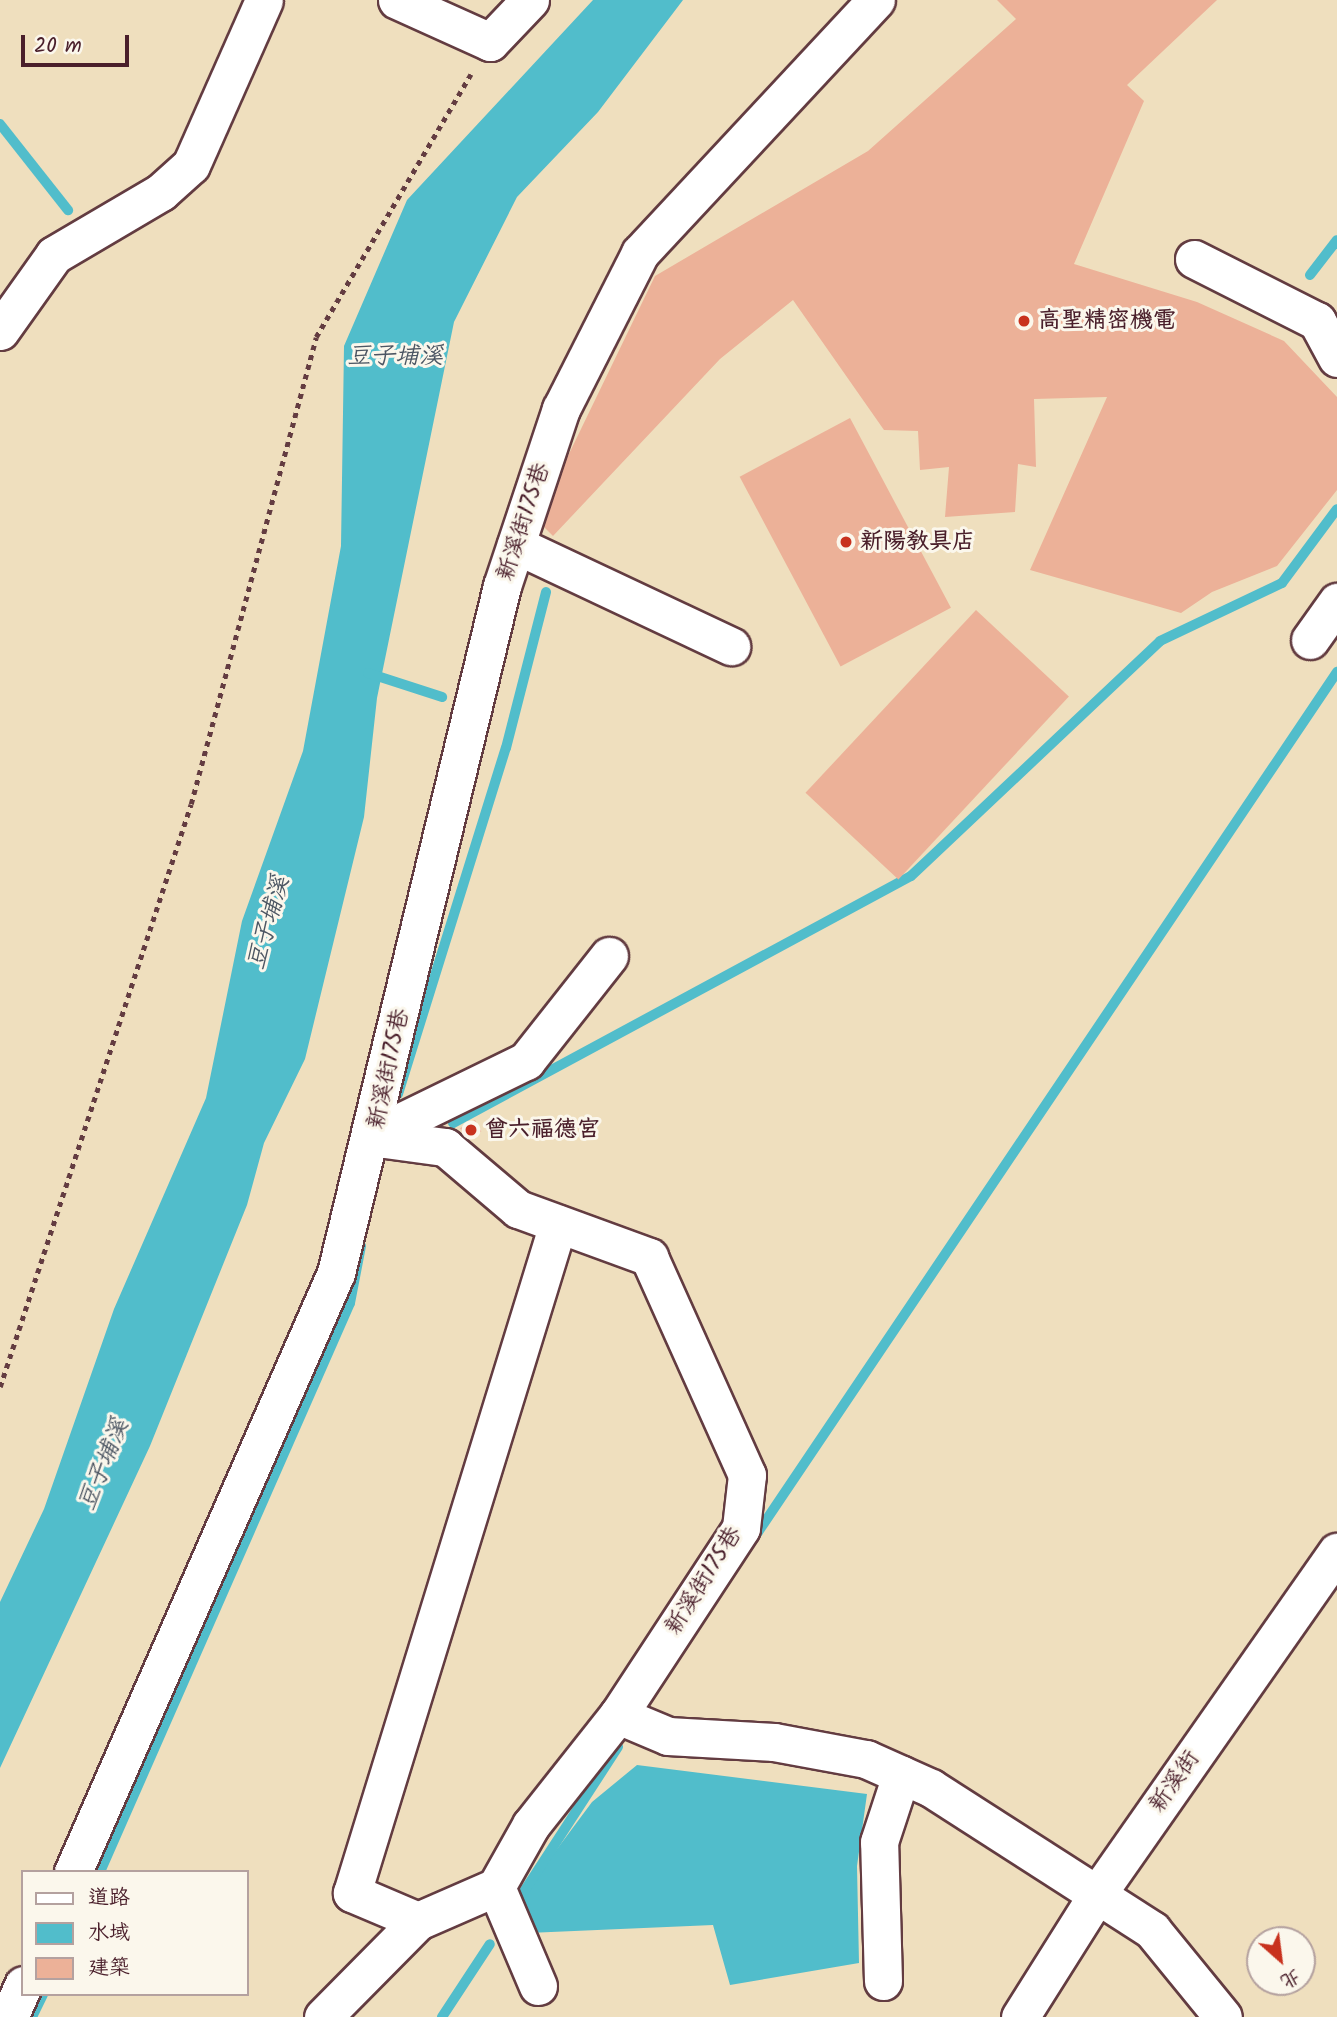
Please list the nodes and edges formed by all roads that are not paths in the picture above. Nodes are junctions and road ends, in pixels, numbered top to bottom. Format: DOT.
graph roads {
  1 [pos="264,0"];
  2 [pos="397,0"];
  3 [pos="530,0"];
  4 [pos="876,0"];
  5 [pos="1194,259"];
  6 [pos="0,331"];
  7 [pos="1337,358"];
  8 [pos="516,545"];
  9 [pos="1337,602"];
  10 [pos="1310,640"];
  11 [pos="731,646"];
  12 [pos="609,956"];
  13 [pos="370,1138"];
  14 [pos="558,1224"];
  15 [pos="1337,1552"];
  16 [pos="618,1714"];
  17 [pos="901,1774"];
  18 [pos="74,1870"];
  19 [pos="496,1887"];
  20 [pos="1100,1890"];
  21 [pos="418,1921"];
  22 [pos="883,1981"];
  23 [pos="538,1986"];
  24 [pos="21,1990"];
  25 [pos="9,2017"];
  26 [pos="323,2017"];
  27 [pos="1020,2017"];
  28 [pos="1223,2017"];
  1 -- 6 [label="street"];
  2 -- 3 [label="street"];
  4 -- 8 [label="street, 新溪街175巷"];
  5 -- 7 [label="street"];
  8 -- 11 [label="street"];
  8 -- 13 [label="street, 新溪街175巷"];
  9 -- 10 [label="street"];
  12 -- 13 [label="street"];
  13 -- 14 [label="street, 新溪街175巷"];
  13 -- 18 [label="street"];
  14 -- 16 [label="street, 新溪街175巷"];
  14 -- 21 [label="street"];
  15 -- 20 [label="street, 新溪街"];
  16 -- 17 [label="street"];
  16 -- 19 [label="street, 新溪街175巷"];
  17 -- 20 [label="street"];
  17 -- 22 [label="street"];
  19 -- 21 [label="street"];
  19 -- 23 [label="street"];
  20 -- 27 [label="street, 新溪街"];
  20 -- 28 [label="street"];
  21 -- 26 [label="street"];
  24 -- 25 [label="street"];
}
